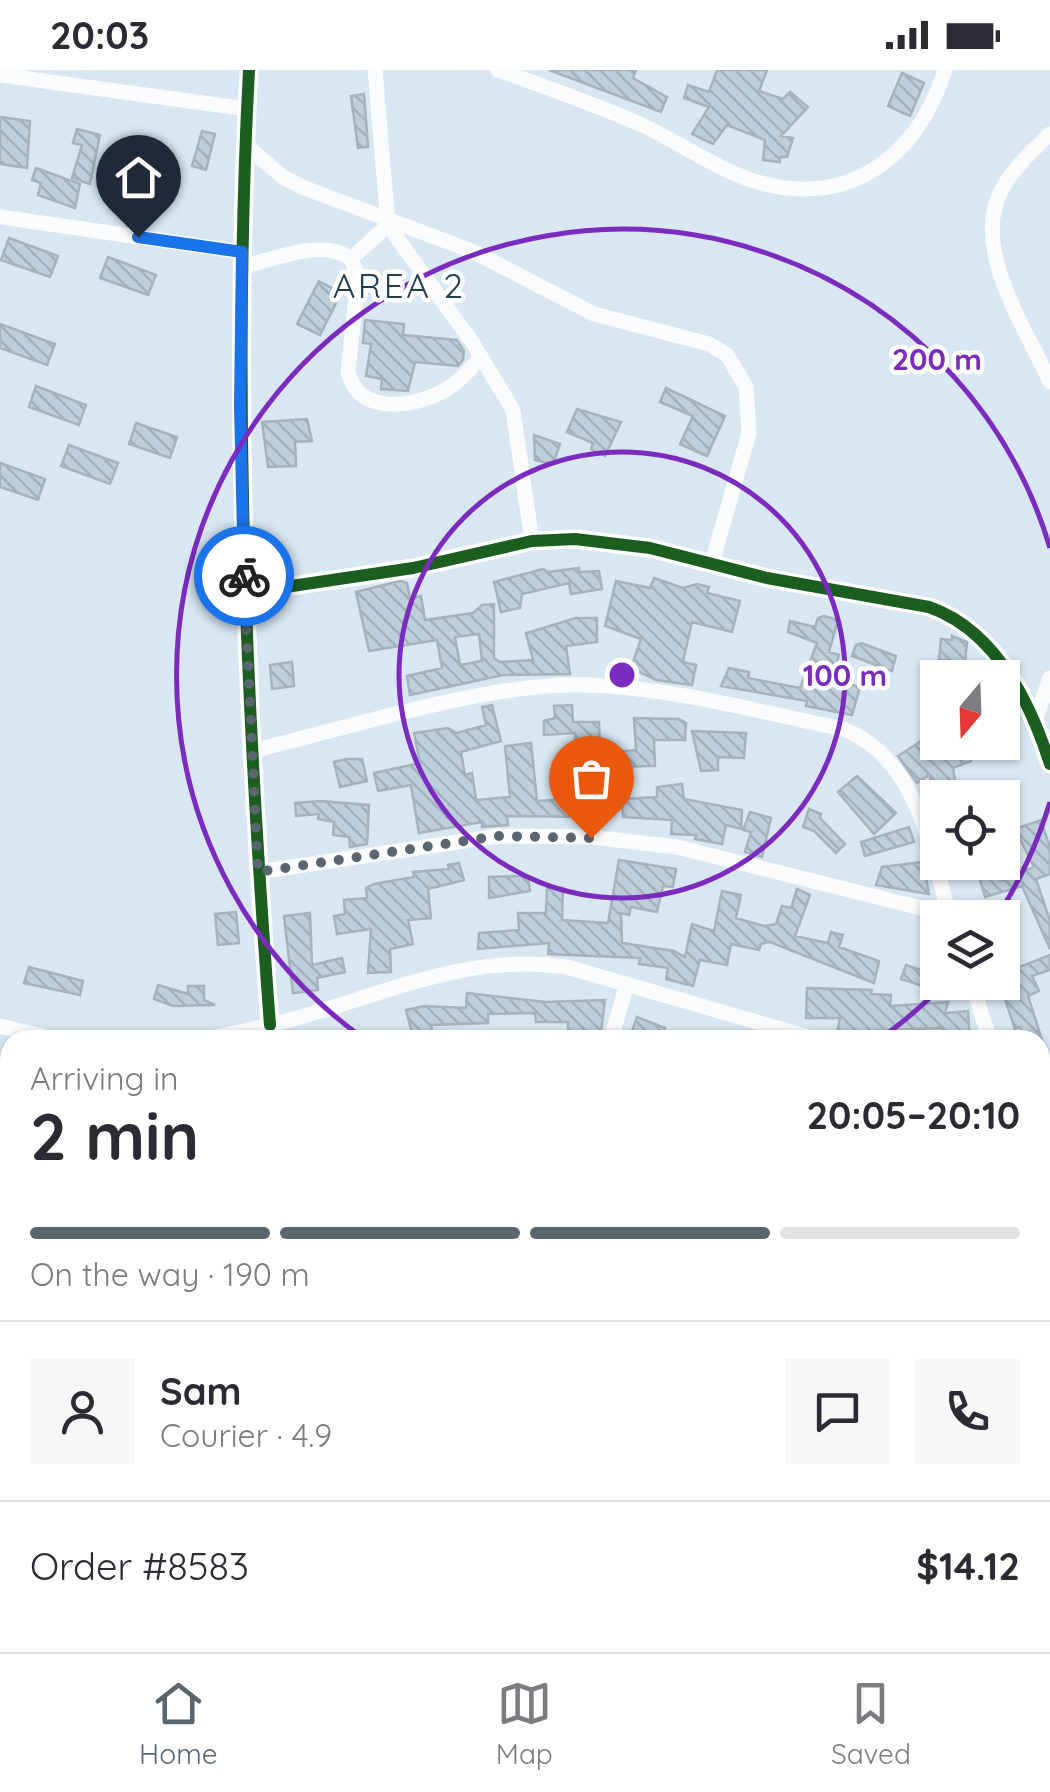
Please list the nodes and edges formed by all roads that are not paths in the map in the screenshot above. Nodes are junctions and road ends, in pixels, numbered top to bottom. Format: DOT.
graph roads {
  1 [pos="250,70"];
  2 [pos="375,70"];
  3 [pos="498,70"];
  4 [pos="946,70"];
  5 [pos="0,75"];
  6 [pos="248,109"];
  7 [pos="1050,134"];
  8 [pos="247,146"];
  9 [pos="0,217"];
  10 [pos="387,220"];
  11 [pos="352,259"];
  12 [pos="242,260"];
  13 [pos="482,357"];
  14 [pos="1050,382"];
  15 [pos="532,541"];
  16 [pos="712,563"];
  17 [pos="245,593"];
  18 [pos="1050,678"];
  19 [pos="1036,718"];
  20 [pos="252,751"];
  21 [pos="1050,764"];
  22 [pos="258,872"];
  23 [pos="945,900"];
  24 [pos="920,909"];
  25 [pos="626,988"];
  26 [pos="977,1000"];
  27 [pos="270,1025"];
  28 [pos="248,1030"];
  29 [pos="614,1030"];
  30 [pos="782,1030"];
  31 [pos="987,1030"];
  1 -- 6 [label="street"];
  2 -- 10 [label="street"];
  3 -- 4 [label="street"];
  5 -- 6 [label="street"];
  6 -- 8 [label="street"];
  7 -- 14 [label="street"];
  8 -- 10 [label="street"];
  8 -- 12 [label="street"];
  9 -- 12 [label="street"];
  10 -- 11 [label="street"];
  10 -- 13 [label="street"];
  10 -- 16 [label="street"];
  11 -- 12 [label="street"];
  11 -- 13 [label="street"];
  12 -- 17 [label="street"];
  13 -- 15 [label="street"];
  15 -- 16 [label="street"];
  15 -- 17 [label="street"];
  16 -- 19 [label="street"];
  17 -- 20 [label="street"];
  18 -- 19 [label="street"];
  19 -- 21 [label="street"];
  20 -- 22 [label="street"];
  20 -- 23 [label="street"];
  22 -- 24 [label="street"];
  22 -- 27 [label="street"];
  25 -- 27 [label="street"];
  25 -- 29 [label="street"];
  25 -- 30 [label="street"];
  26 -- 31 [label="street"];
  27 -- 28 [label="street"];
}
